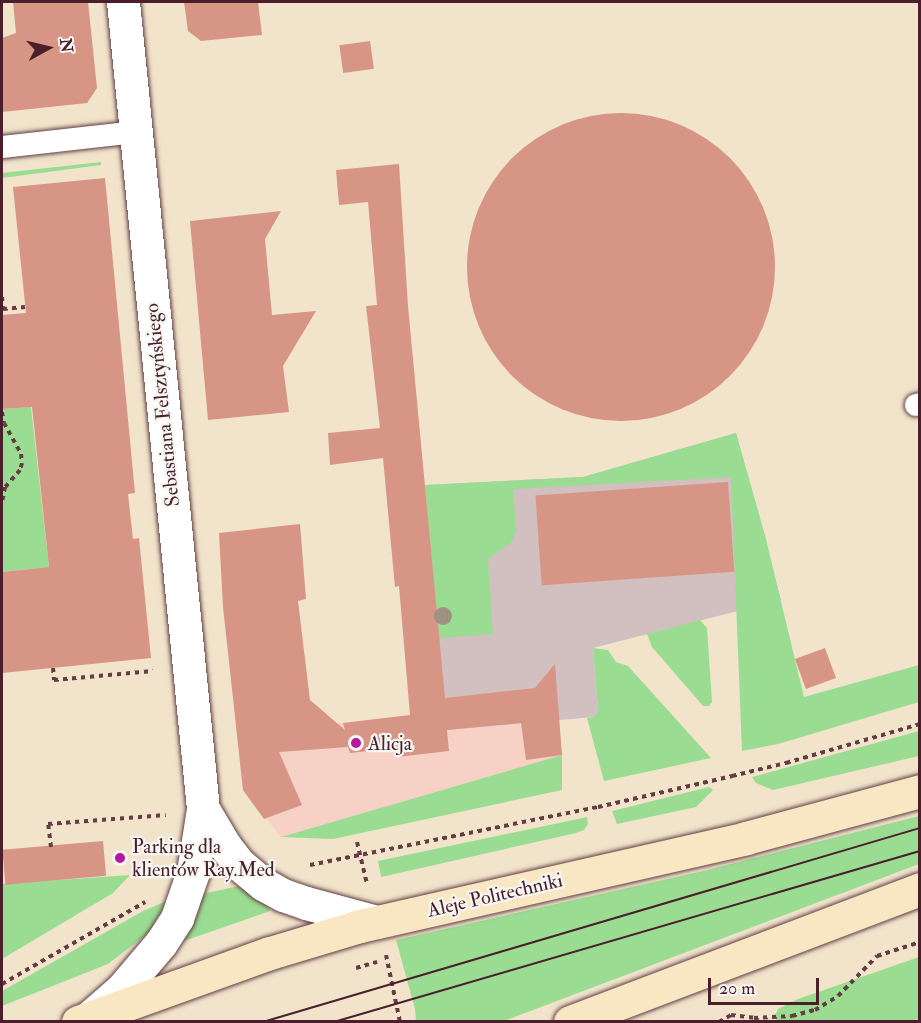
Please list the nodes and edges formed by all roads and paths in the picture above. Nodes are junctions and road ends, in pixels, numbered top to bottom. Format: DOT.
graph roads {
  1 [pos="123,2"];
  2 [pos="135,132"];
  3 [pos="2,147"];
  4 [pos="2,297"];
  5 [pos="25,307"];
  6 [pos="2,412"];
  7 [pos="3,423"];
  8 [pos="2,501"];
  9 [pos="53,668"];
  10 [pos="159,671"];
  11 [pos="920,724"];
  12 [pos="920,791"];
  13 [pos="203,809"];
  14 [pos="167,814"];
  15 [pos="51,847"];
  16 [pos="254,876"];
  17 [pos="920,889"];
  18 [pos="187,890"];
  19 [pos="377,922"];
  20 [pos="920,942"];
  21 [pos="386,959"];
  22 [pos="356,968"];
  23 [pos="2,984"];
  24 [pos="84,1019"];
  25 [pos="570,1022"];
  26 [pos="719,1022"];
  1 -- 2 [label="street, Sebastiana Felsztyńskiego"];
  2 -- 3 [label="lane"];
  2 -- 13 [label="street, Sebastiana Felsztyńskiego"];
  4 -- 5 [label="path"];
  6 -- 7 [label="path"];
  7 -- 8 [label="path"];
  9 -- 10 [label="path"];
  11 -- 16 [label="path"];
  12 -- 19 [label="main road, Aleje Politechniki"];
  13 -- 16 [label="street, Sebastiana Felsztyńskiego"];
  13 -- 18 [label="street, Sebastiana Felsztyńskiego"];
  14 -- 15 [label="path"];
  16 -- 19 [label="street, Sebastiana Felsztyńskiego"];
  17 -- 25 [label="main road"];
  18 -- 23 [label="path"];
  18 -- 24 [label="street, Sebastiana Felsztyńskiego"];
  19 -- 24 [label="main road, Aleje Politechniki"];
  20 -- 26 [label="path"];
  21 -- 22 [label="path"];
}
